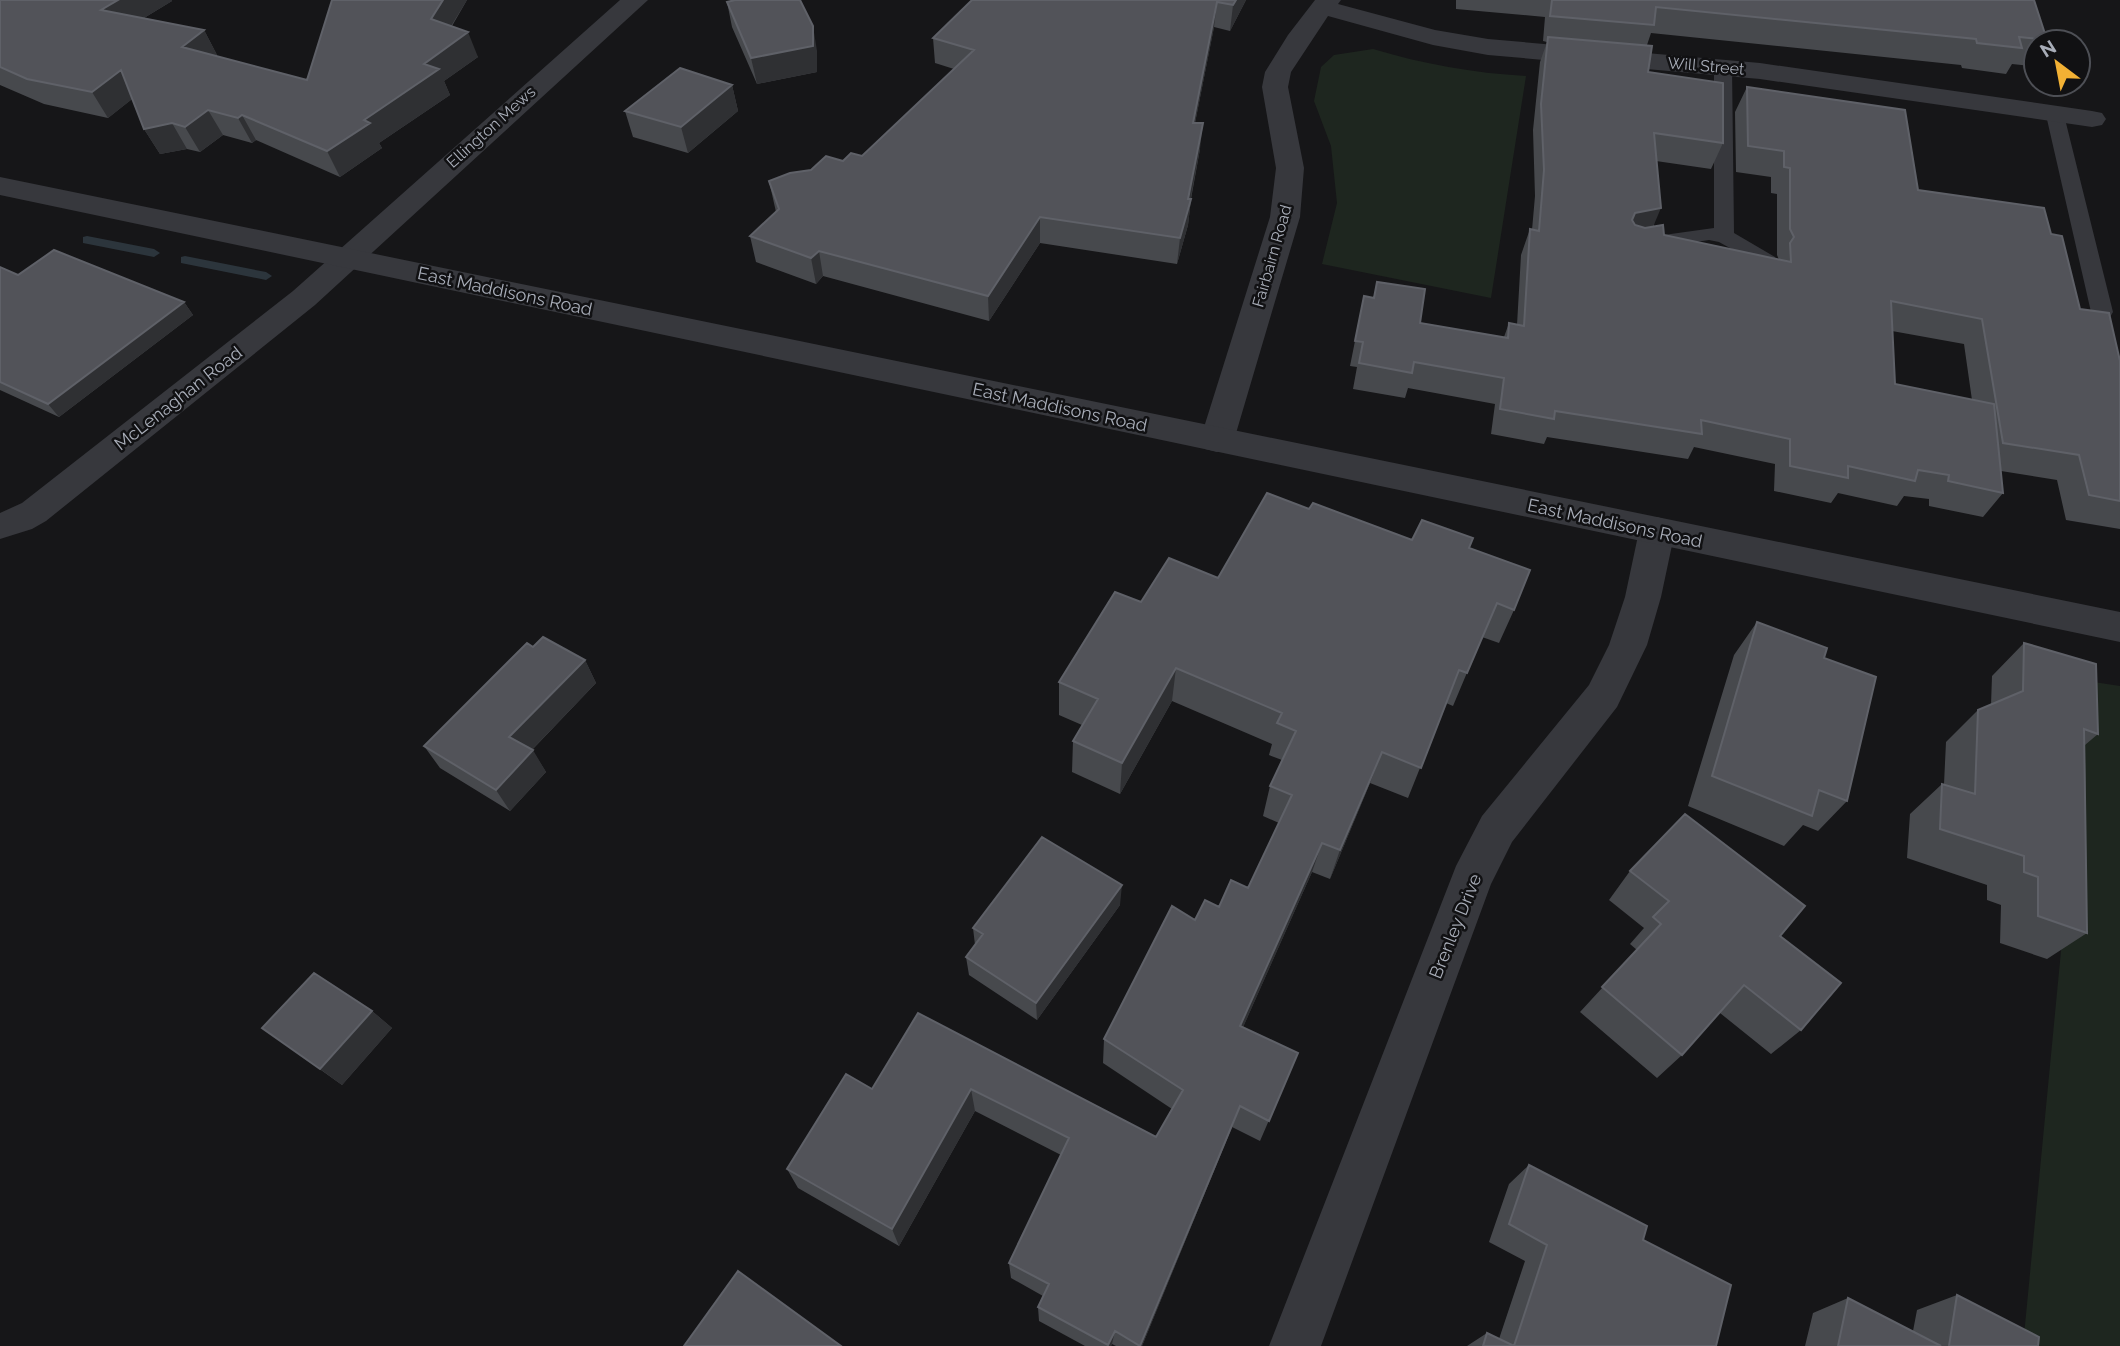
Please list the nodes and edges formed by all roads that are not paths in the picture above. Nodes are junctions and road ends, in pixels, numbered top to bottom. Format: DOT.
graph roads {
  1 [pos="635,0"];
  2 [pos="1325,3"];
  3 [pos="1723,67"];
  4 [pos="2055,115"];
  5 [pos="2092,120"];
  6 [pos="0,186"];
  7 [pos="1724,236"];
  8 [pos="1634,245"];
  9 [pos="349,258"];
  10 [pos="1768,262"];
  11 [pos="2102,312"];
  12 [pos="1217,440"];
  13 [pos="0,526"];
  14 [pos="1657,531"];
  15 [pos="2120,627"];
  16 [pos="1295,1346"];
  1 -- 9 [label="street, Ellington Mews"];
  2 -- 3 [label="street, Will Street"];
  2 -- 12 [label="street, Fairbairn Road"];
  3 -- 4 [label="street, Will Street"];
  3 -- 7 [label="lane"];
  4 -- 5 [label="street, Will Street"];
  4 -- 11 [label="lane"];
  6 -- 9 [label="street, East Maddisons Road"];
  7 -- 8 [label="lane"];
  7 -- 10 [label="lane"];
  9 -- 12 [label="street, East Maddisons Road"];
  9 -- 13 [label="street, McLenaghan Road"];
  12 -- 14 [label="street, East Maddisons Road"];
  14 -- 15 [label="street, East Maddisons Road"];
  14 -- 16 [label="street, Brenley Drive"];
}
